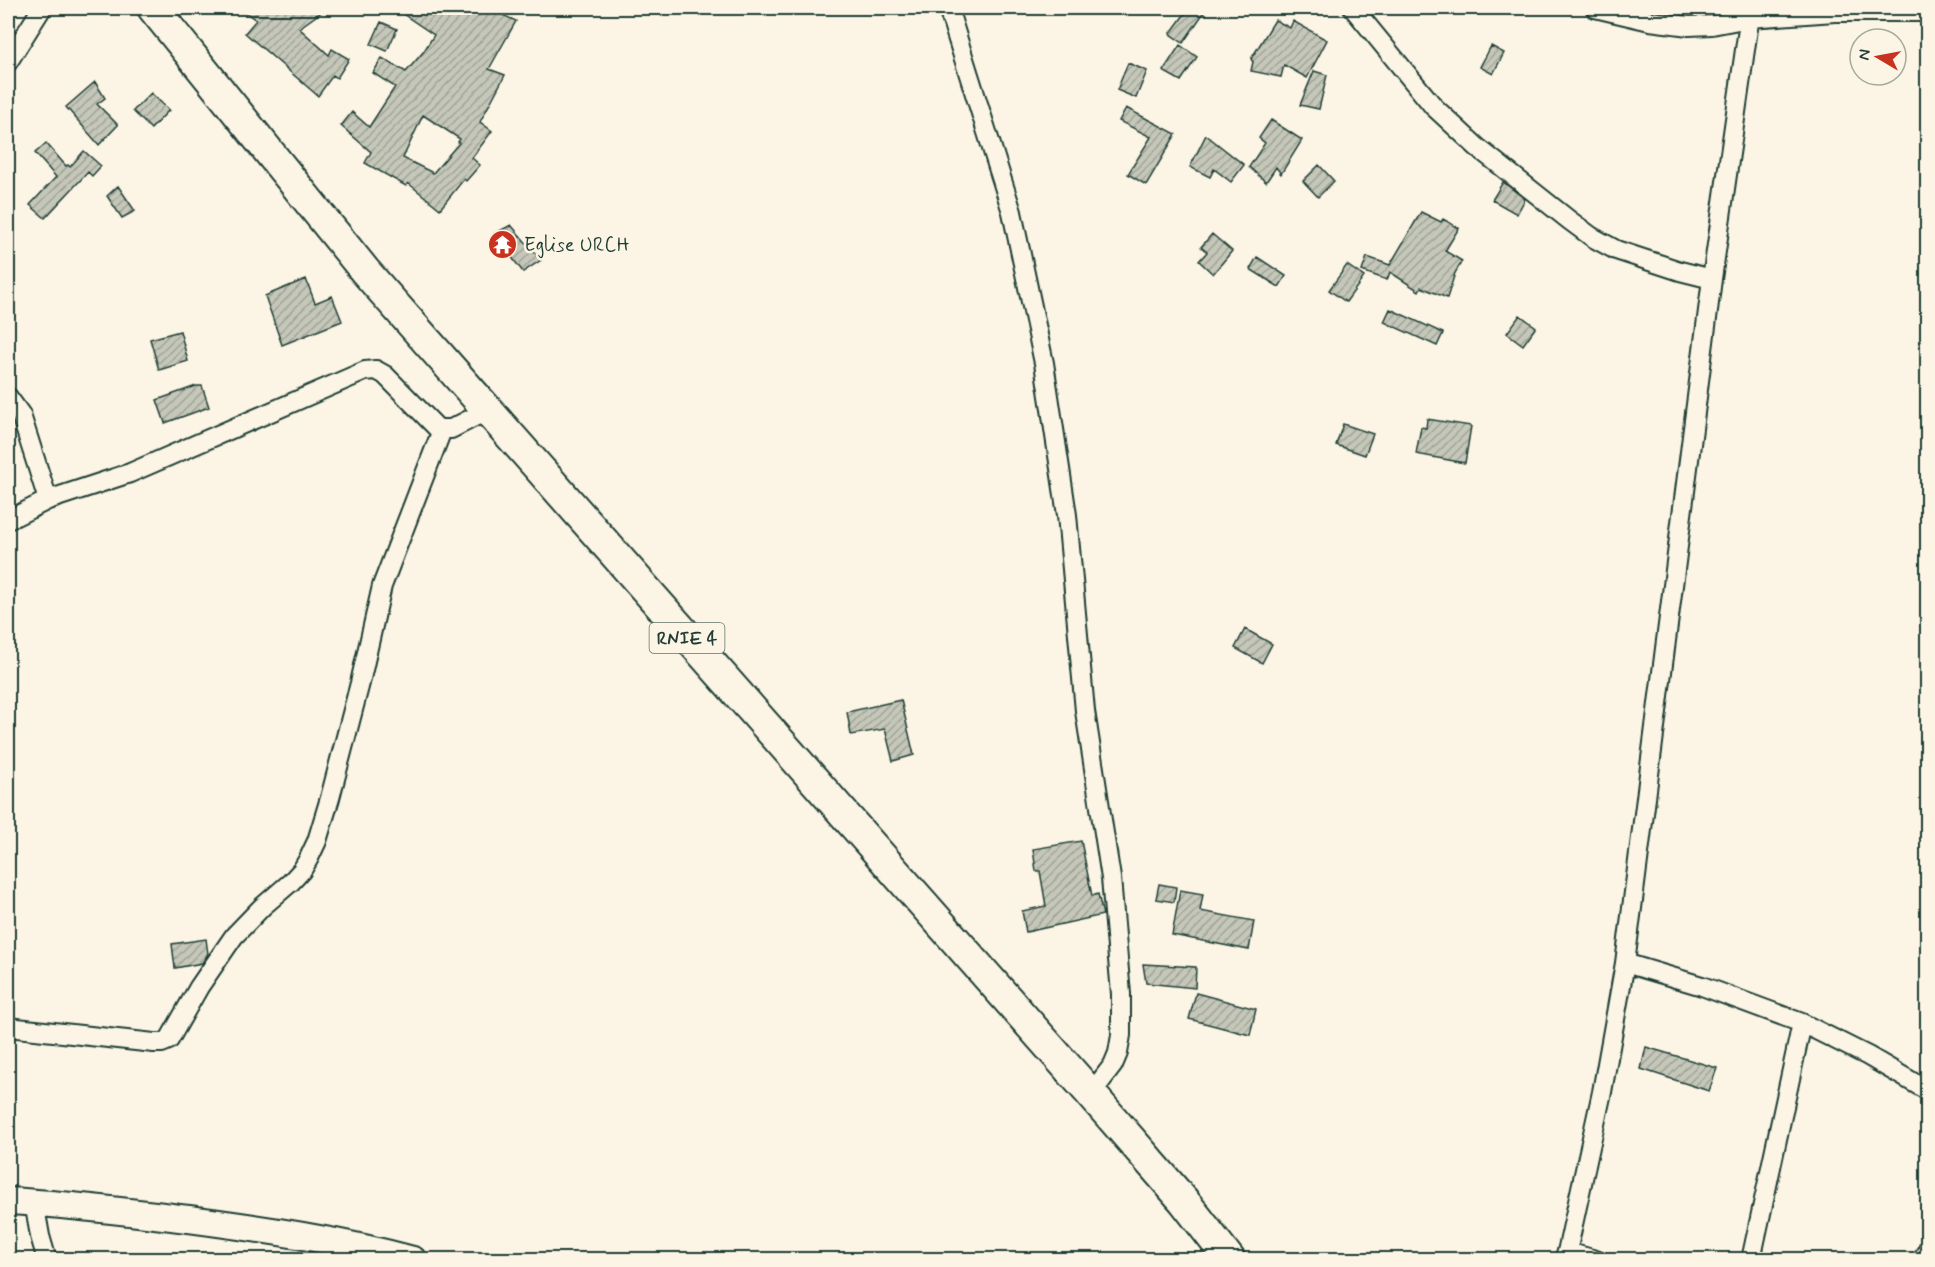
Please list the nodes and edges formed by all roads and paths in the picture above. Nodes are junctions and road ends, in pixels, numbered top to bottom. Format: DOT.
graph roads {
  1 [pos="42,8"];
  2 [pos="153,8"];
  3 [pos="948,8"];
  4 [pos="1353,8"];
  5 [pos="1595,8"];
  6 [pos="1750,13"];
  7 [pos="1925,13"];
  8 [pos="8,62"];
  9 [pos="1712,279"];
  10 [pos="8,397"];
  11 [pos="488,410"];
  12 [pos="442,430"];
  13 [pos="48,500"];
  14 [pos="8,520"];
  15 [pos="1625,963"];
  16 [pos="1802,1023"];
  17 [pos="8,1027"];
  18 [pos="1928,1092"];
  19 [pos="1091,1094"];
  20 [pos="8,1201"];
  21 [pos="34,1202"];
  22 [pos="1928,1250"];
  23 [pos="1565,1256"];
  24 [pos="46,1260"];
  25 [pos="413,1260"];
  26 [pos="1230,1260"];
  27 [pos="1596,1260"];
  28 [pos="1751,1260"];
  29 [pos="1922,1260"];
  1 -- 8 [label="street"];
  2 -- 11 [label="main road, RNIE 4"];
  3 -- 19 [label="street"];
  4 -- 9 [label="street"];
  5 -- 6 [label="street"];
  6 -- 7 [label="street"];
  6 -- 9 [label="street"];
  9 -- 15 [label="street"];
  10 -- 13 [label="street"];
  11 -- 12 [label="street"];
  11 -- 19 [label="main road, RNIE 4"];
  12 -- 13 [label="street"];
  12 -- 17 [label="street"];
  13 -- 14 [label="street"];
  15 -- 16 [label="street"];
  15 -- 23 [label="street"];
  16 -- 18 [label="street"];
  16 -- 28 [label="street"];
  19 -- 26 [label="main road, RNIE 4"];
  20 -- 21 [label="main road"];
  21 -- 24 [label="street"];
  21 -- 25 [label="main road"];
  22 -- 29 [label="street"];
  23 -- 27 [label="street"];
}
